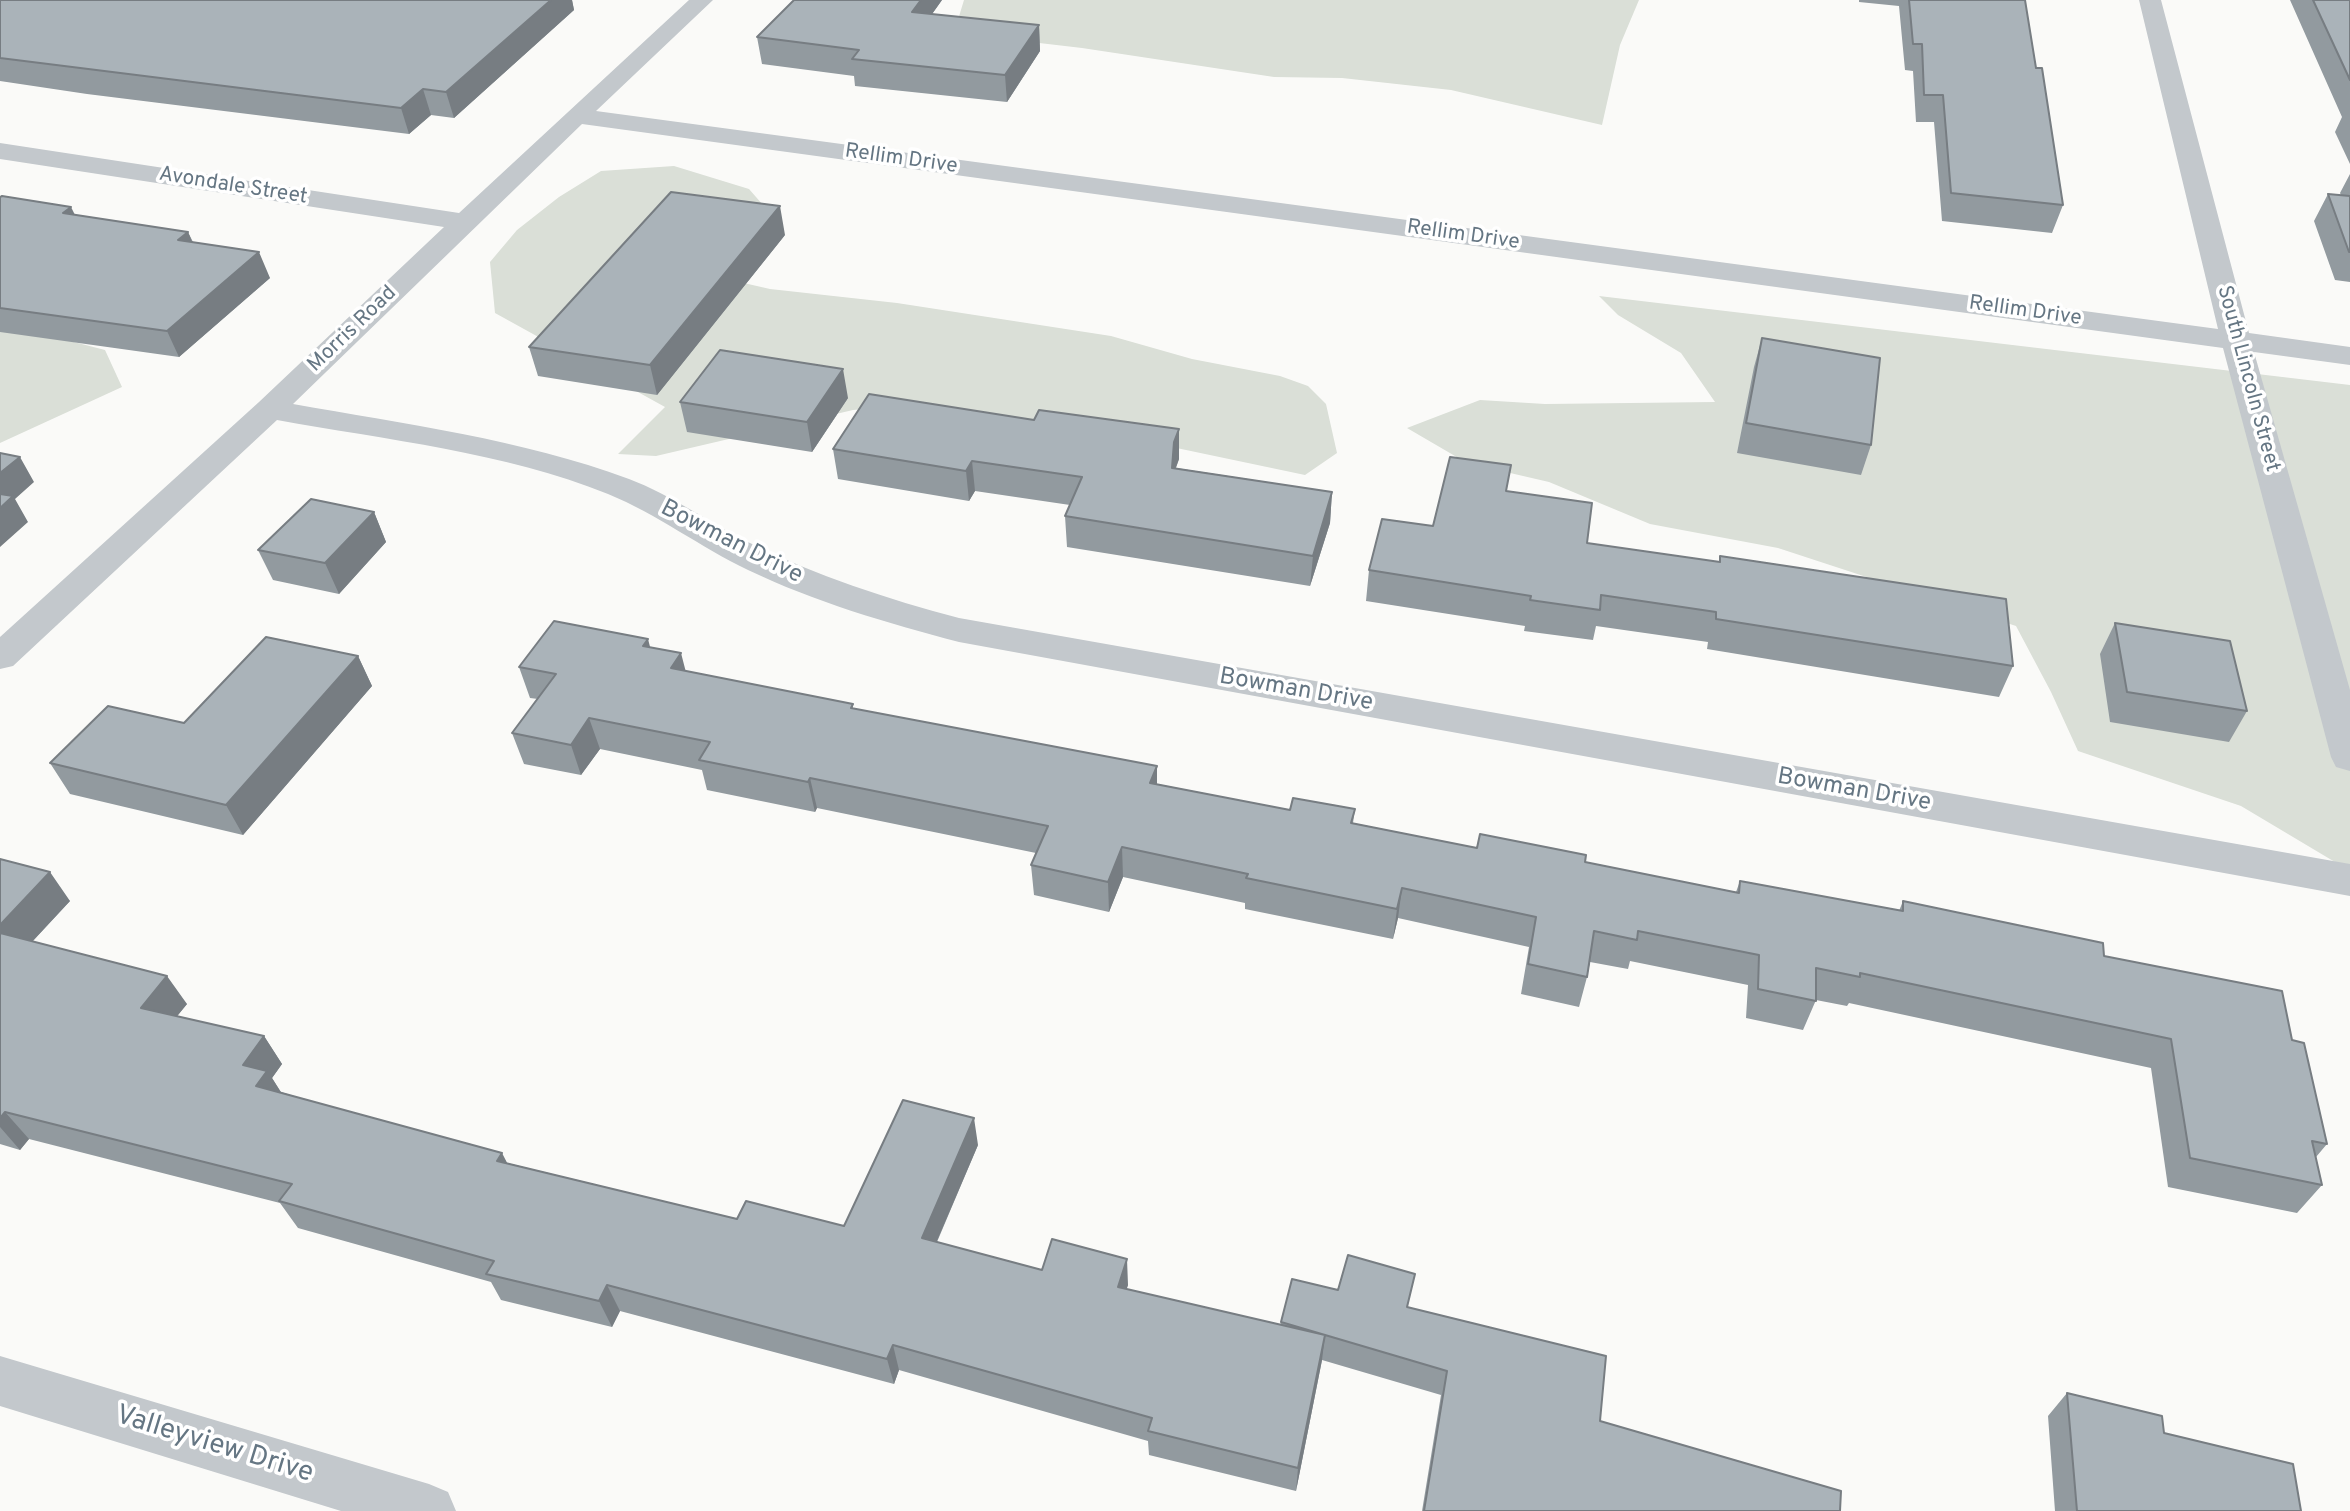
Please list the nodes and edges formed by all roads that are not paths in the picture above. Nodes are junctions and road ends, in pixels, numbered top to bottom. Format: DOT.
graph roads {
  1 [pos="702,0"];
  2 [pos="2150,0"];
  3 [pos="576,116"];
  4 [pos="0,151"];
  5 [pos="465,222"];
  6 [pos="2236,340"];
  7 [pos="2350,356"];
  8 [pos="270,409"];
  9 [pos="0,657"];
  10 [pos="2350,757"];
  11 [pos="2350,880"];
  12 [pos="0,1381"];
  13 [pos="429,1511"];
  1 -- 3 [label="street, Morris Road"];
  2 -- 6 [label="street, South Lincoln Street"];
  3 -- 5 [label="street, Morris Road"];
  3 -- 6 [label="street, Rellim Drive"];
  4 -- 5 [label="street, Avondale Street"];
  5 -- 8 [label="street, Morris Road"];
  6 -- 7 [label="street, Rellim Drive"];
  6 -- 10 [label="street, South Lincoln Street"];
  8 -- 9 [label="street, Morris Road"];
  8 -- 11 [label="street, Bowman Drive"];
  12 -- 13 [label="street, Valleyview Drive"];
}
